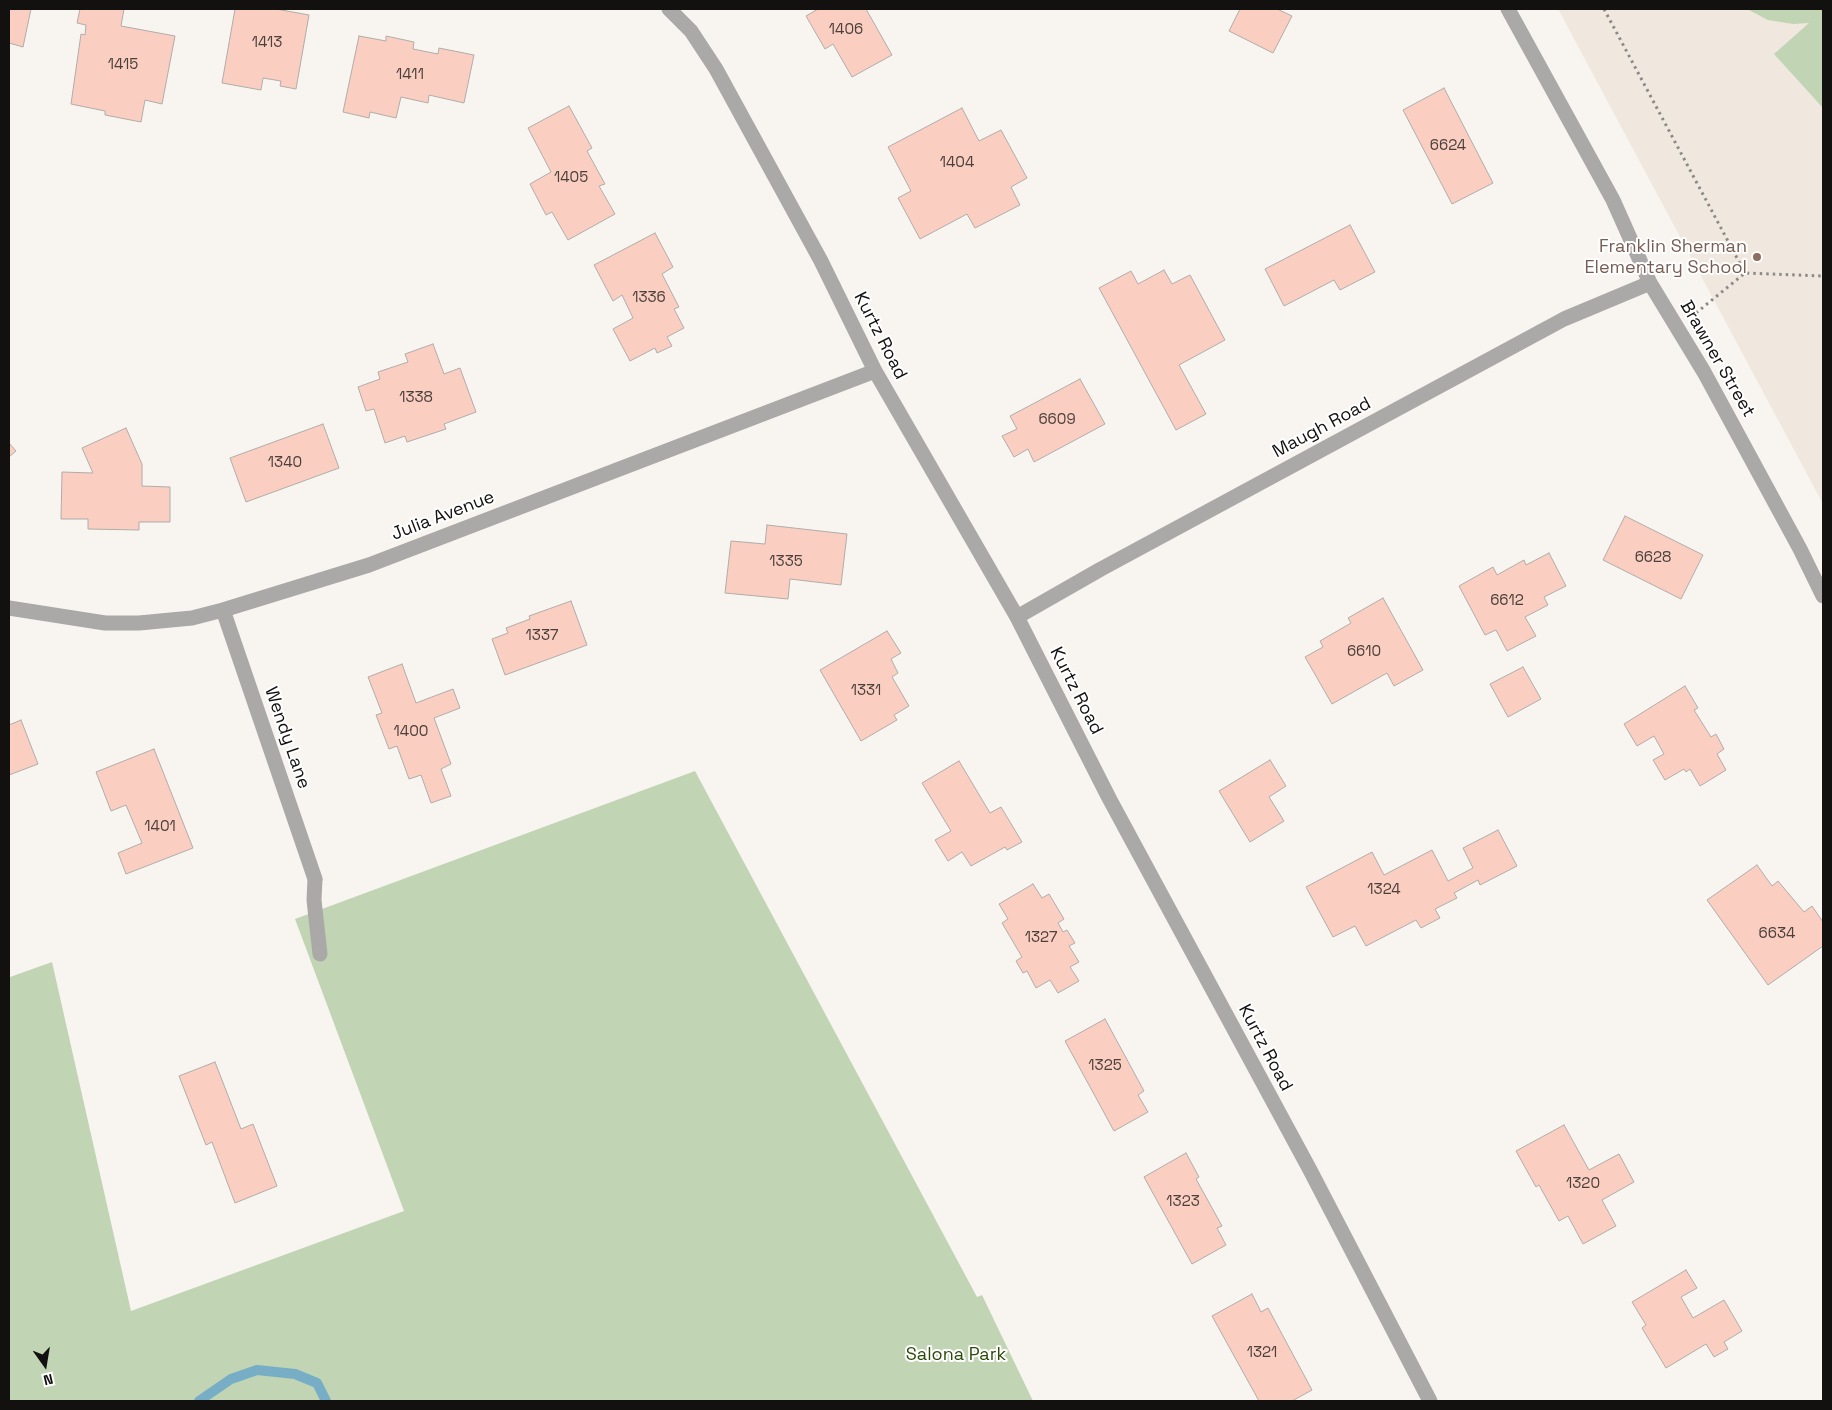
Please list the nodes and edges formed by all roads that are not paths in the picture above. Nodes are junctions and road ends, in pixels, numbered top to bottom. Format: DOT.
graph roads {
  1 [pos="669,9"];
  2 [pos="1508,9"];
  3 [pos="1650,283"];
  4 [pos="875,371"];
  5 [pos="1823,596"];
  6 [pos="9,608"];
  7 [pos="223,610"];
  8 [pos="1017,617"];
  9 [pos="320,954"];
  10 [pos="1430,1401"];
  1 -- 4 [label="street, Kurtz Road"];
  2 -- 3 [label="street, Brawner Street"];
  3 -- 5 [label="street, Brawner Street"];
  3 -- 8 [label="street, Maugh Road"];
  4 -- 7 [label="street, Julia Avenue"];
  4 -- 8 [label="street, Kurtz Road"];
  6 -- 7 [label="street, Julia Avenue"];
  7 -- 9 [label="street, Wendy Lane"];
  8 -- 10 [label="street, Kurtz Road"];
}
